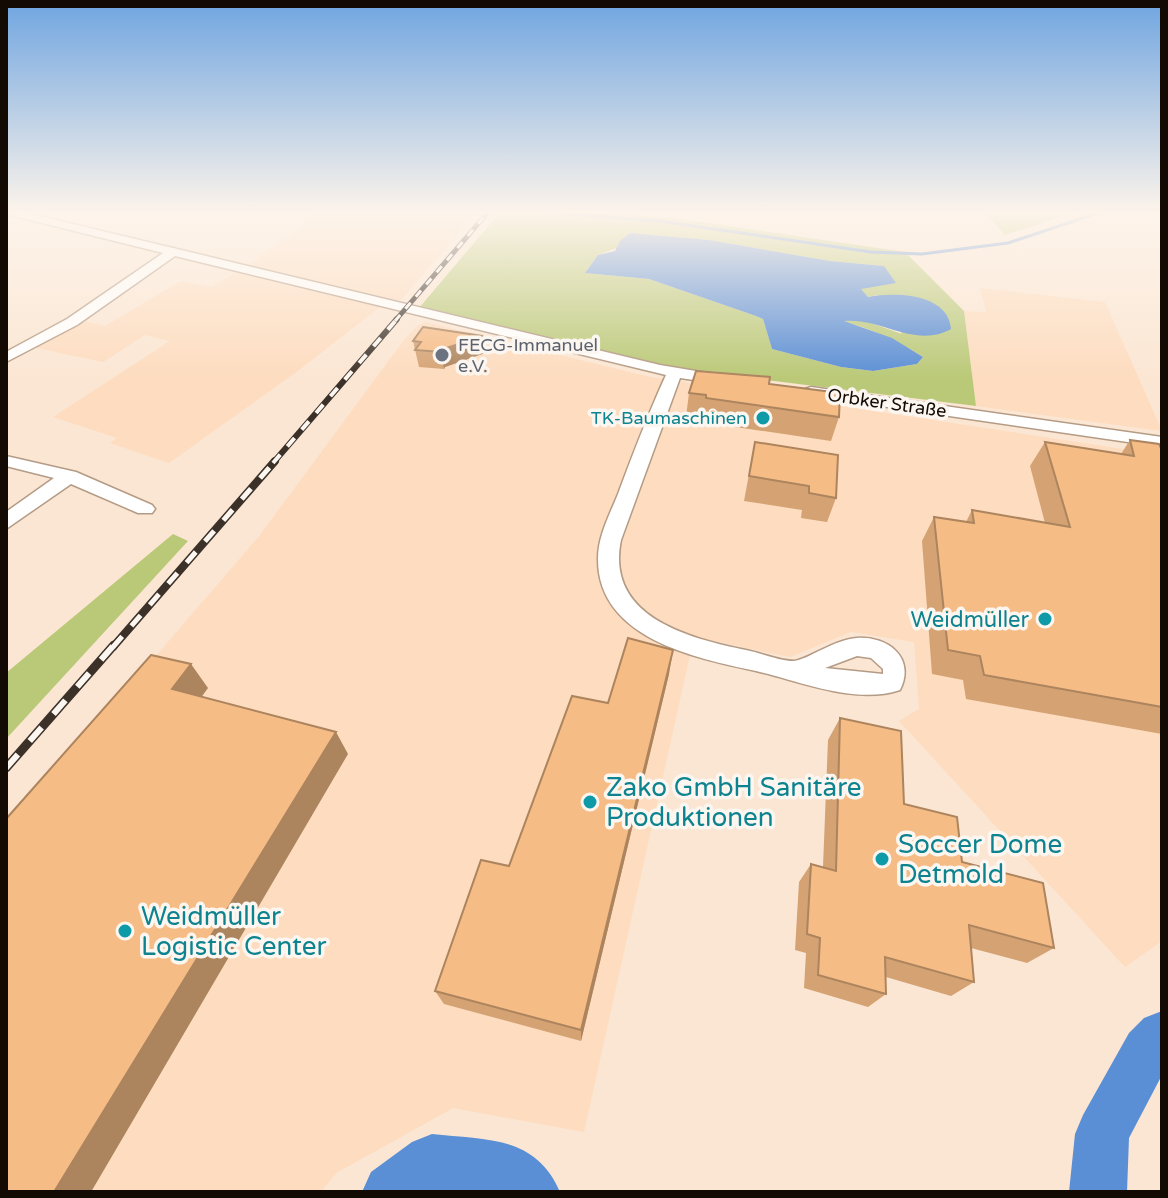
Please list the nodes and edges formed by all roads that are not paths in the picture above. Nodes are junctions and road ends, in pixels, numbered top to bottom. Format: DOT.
graph roads {
  1 [pos="151,267"];
  2 [pos="234,267"];
  3 [pos="6,358"];
  4 [pos="675,372"];
  5 [pos="736,381"];
  6 [pos="798,390"];
  7 [pos="1162,442"];
  8 [pos="6,461"];
  9 [pos="69,476"];
  10 [pos="145,509"];
  11 [pos="6,522"];
  12 [pos="801,670"];
  1 -- 3 [label="street"];
  2 -- 4 [label="street"];
  4 -- 5 [label="street"];
  4 -- 12 [label="street"];
  6 -- 7 [label="street, Orbker Straße"];
  8 -- 9 [label="street"];
  9 -- 10 [label="street"];
  9 -- 11 [label="street"];
}
